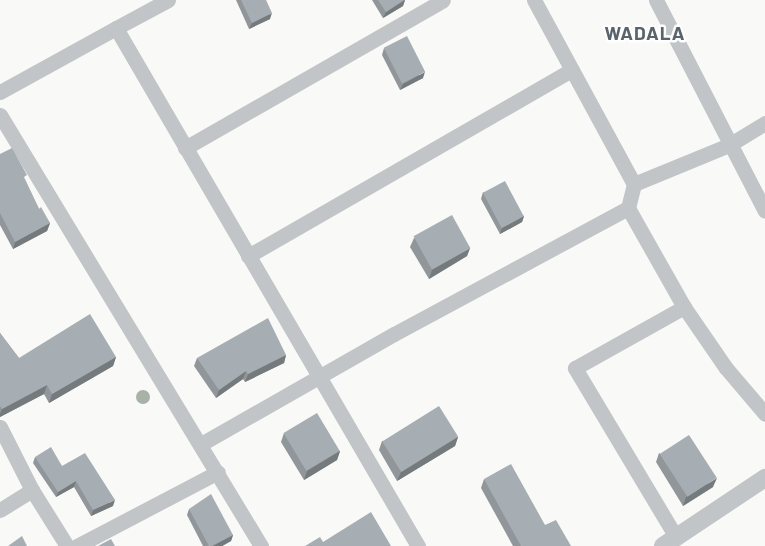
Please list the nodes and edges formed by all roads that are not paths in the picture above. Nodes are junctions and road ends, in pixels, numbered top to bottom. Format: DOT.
graph roads {
  1 [pos="168,0"];
  2 [pos="443,0"];
  3 [pos="534,0"];
  4 [pos="656,0"];
  5 [pos="116,28"];
  6 [pos="570,70"];
  7 [pos="0,92"];
  8 [pos="0,115"];
  9 [pos="765,123"];
  10 [pos="729,145"];
  11 [pos="185,148"];
  12 [pos="634,184"];
  13 [pos="628,208"];
  14 [pos="765,211"];
  15 [pos="248,256"];
  16 [pos="684,307"];
  17 [pos="318,378"];
  18 [pos="765,414"];
  19 [pos="0,427"];
  20 [pos="201,444"];
  21 [pos="218,472"];
  22 [pos="765,478"];
  23 [pos="32,490"];
  24 [pos="0,510"];
  25 [pos="670,542"];
  26 [pos="67,546"];
  27 [pos="77,546"];
  28 [pos="261,546"];
  29 [pos="418,546"];
  1 -- 5 [label="street"];
  2 -- 11 [label="street"];
  3 -- 6 [label="street"];
  4 -- 10 [label="street"];
  5 -- 7 [label="street"];
  5 -- 11 [label="street"];
  6 -- 12 [label="street"];
  6 -- 15 [label="street"];
  8 -- 20 [label="street"];
  9 -- 10 [label="street"];
  10 -- 12 [label="street"];
  10 -- 14 [label="street"];
  11 -- 15 [label="street"];
  12 -- 13 [label="street"];
  13 -- 16 [label="street"];
  13 -- 17 [label="street"];
  15 -- 17 [label="street"];
  16 -- 18 [label="street"];
  16 -- 25 [label="street"];
  17 -- 20 [label="street"];
  17 -- 29 [label="street"];
  19 -- 23 [label="street"];
  20 -- 21 [label="street"];
  21 -- 27 [label="street"];
  21 -- 28 [label="street"];
  22 -- 25 [label="street"];
  23 -- 24 [label="street"];
  23 -- 26 [label="street"];
}
